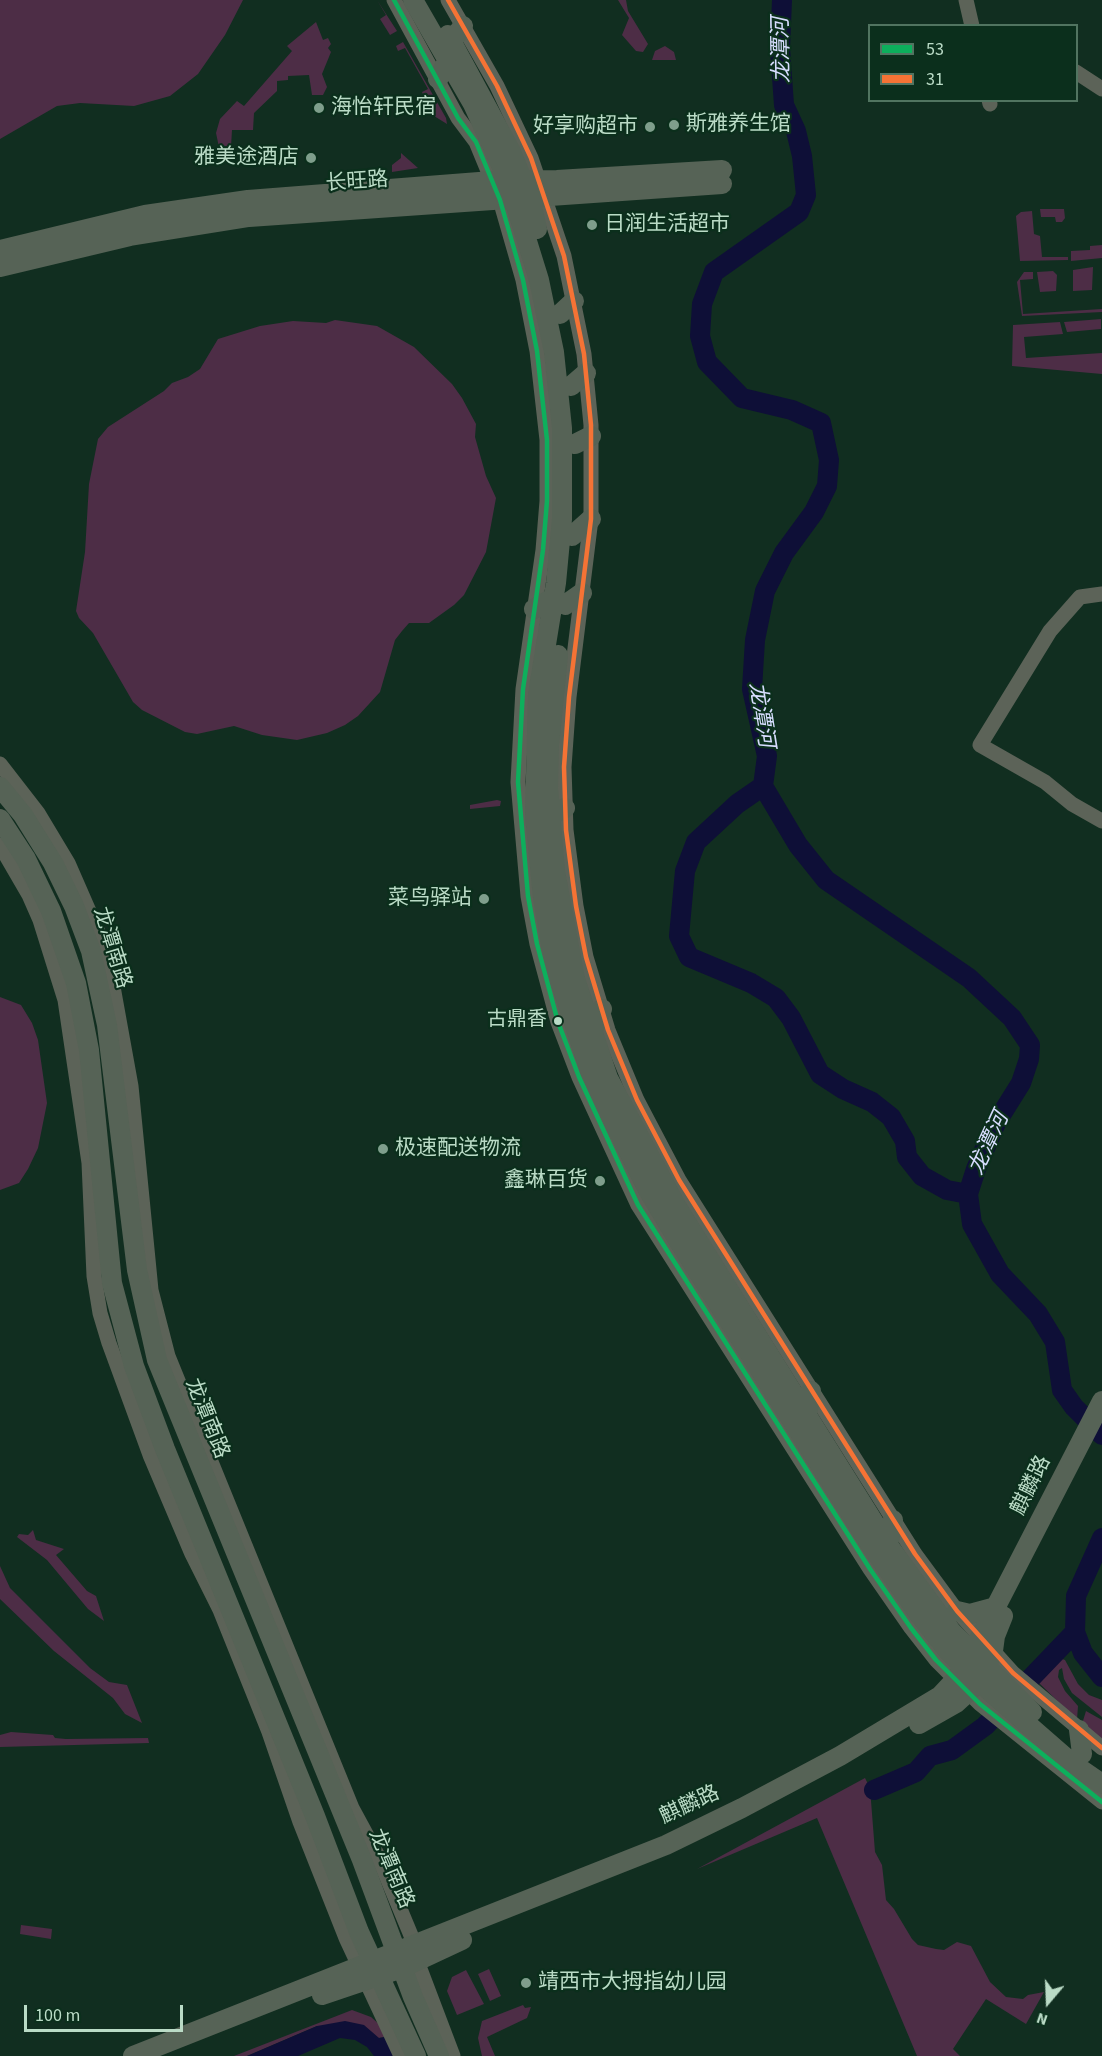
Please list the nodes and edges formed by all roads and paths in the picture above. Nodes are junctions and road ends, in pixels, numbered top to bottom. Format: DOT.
graph roads {
  1 [pos="426,0"];
  2 [pos="448,0"];
  3 [pos="966,0"];
  4 [pos="404,3"];
  5 [pos="972,24"];
  6 [pos="461,48"];
  7 [pos="1078,73"];
  8 [pos="438,79"];
  9 [pos="1102,89"];
  10 [pos="722,177"];
  11 [pos="518,189"];
  12 [pos="0,250"];
  13 [pos="534,262"];
  14 [pos="0,267"];
  15 [pos="523,280"];
  16 [pos="560,309"];
  17 [pos="533,330"];
  18 [pos="554,352"];
  19 [pos="540,370"];
  20 [pos="586,373"];
  21 [pos="571,386"];
  22 [pos="569,444"];
  23 [pos="562,519"];
  24 [pos="591,519"];
  25 [pos="544,534"];
  26 [pos="572,536"];
  27 [pos="582,593"];
  28 [pos="1102,594"];
  29 [pos="559,602"];
  30 [pos="534,609"];
  31 [pos="548,678"];
  32 [pos="565,744"];
  33 [pos="549,759"];
  34 [pos="0,764"];
  35 [pos="0,787"];
  36 [pos="557,812"];
  37 [pos="0,819"];
  38 [pos="1102,821"];
  39 [pos="0,845"];
  40 [pos="539,860"];
  41 [pos="527,881"];
  42 [pos="579,961"];
  43 [pos="602,1009"];
  44 [pos="591,1034"];
  45 [pos="680,1197"];
  46 [pos="732,1265"];
  47 [pos="726,1287"];
  48 [pos="811,1391"];
  49 [pos="1101,1402"];
  50 [pos="807,1415"];
  51 [pos="783,1419"];
  52 [pos="1102,1430"];
  53 [pos="852,1455"];
  54 [pos="1081,1457"];
  55 [pos="845,1478"];
  56 [pos="192,1514"];
  57 [pos="893,1520"];
  58 [pos="186,1540"];
  59 [pos="874,1549"];
  60 [pos="256,1587"];
  61 [pos="996,1607"];
  62 [pos="957,1611"];
  63 [pos="975,1666"];
  64 [pos="1010,1700"];
  65 [pos="1079,1730"];
  66 [pos="1102,1748"];
  67 [pos="1082,1754"];
  68 [pos="1100,1787"];
  69 [pos="408,1956"];
  70 [pos="369,1971"];
  71 [pos="133,2056"];
  72 [pos="166,2056"];
  73 [pos="402,2056"];
  74 [pos="416,2056"];
  75 [pos="439,2056"];
  76 [pos="453,2056"];
  1 -- 6 [label="main road"];
  2 -- 6 [label="street"];
  3 -- 5 [label="street"];
  4 -- 6 [label="main road"];
  4 -- 8 [label="street"];
  6 -- 8 [label="main road"];
  6 -- 11 [label="main road"];
  6 -- 11 [label="main road"];
  7 -- 9 [label="street"];
  8 -- 11 [label="street"];
  10 -- 11 [label="main road, 长旺路"];
  11 -- 12 [label="main road, 长旺路"];
  11 -- 13 [label="main road"];
  11 -- 14 [label="main road, 长旺路"];
  11 -- 15 [label="street"];
  11 -- 16 [label="main road"];
  13 -- 15 [label="main road"];
  13 -- 16 [label="main road"];
  15 -- 17 [label="street"];
  16 -- 17 [label="main road"];
  16 -- 18 [label="main road"];
  16 -- 20 [label="street"];
  16 -- 21 [label="main road"];
  17 -- 19 [label="street"];
  18 -- 19 [label="main road"];
  18 -- 22 [label="main road"];
  19 -- 22 [label="street"];
  20 -- 21 [label="main road"];
  20 -- 22 [label="street"];
  21 -- 22 [label="main road"];
  22 -- 23 [label="main road"];
  22 -- 24 [label="street"];
  22 -- 25 [label="street"];
  22 -- 26 [label="main road"];
  23 -- 25 [label="main road"];
  23 -- 29 [label="main road"];
  24 -- 26 [label="main road"];
  24 -- 27 [label="street"];
  25 -- 30 [label="street"];
  26 -- 29 [label="main road"];
  27 -- 29 [label="main road"];
  27 -- 31 [label="street"];
  28 -- 38 [label="street"];
  29 -- 30 [label="main road"];
  29 -- 31 [label="main road"];
  30 -- 31 [label="street"];
  31 -- 32 [label="street"];
  31 -- 33 [label="main road"];
  31 -- 40 [label="main road"];
  31 -- 41 [label="street"];
  32 -- 33 [label="main road"];
  32 -- 36 [label="street"];
  33 -- 36 [label="main road"];
  34 -- 60 [label="street"];
  35 -- 60 [label="main road, 龙潭南路"];
  36 -- 42 [label="main road"];
  37 -- 56 [label="main road, 龙潭南路"];
  39 -- 58 [label="street"];
  40 -- 41 [label="main road"];
  40 -- 51 [label="main road"];
  41 -- 51 [label="street"];
  42 -- 43 [label="street"];
  42 -- 44 [label="main road"];
  43 -- 44 [label="main road"];
  43 -- 45 [label="street"];
  44 -- 45 [label="main road"];
  45 -- 46 [label="street"];
  45 -- 47 [label="main road"];
  46 -- 47 [label="main road"];
  46 -- 48 [label="street"];
  47 -- 50 [label="main road"];
  48 -- 50 [label="main road"];
  48 -- 53 [label="street"];
  49 -- 54 [label="main road, 麒麟路"];
  50 -- 55 [label="main road"];
  51 -- 59 [label="main road"];
  52 -- 54 [label="main road, 麒麟路"];
  53 -- 55 [label="main road"];
  53 -- 57 [label="street"];
  54 -- 61 [label="main road, 麒麟路"];
  54 -- 63 [label="main road, 麒麟路"];
  55 -- 59 [label="main road"];
  56 -- 58 [label="main road"];
  56 -- 70 [label="main road, 龙潭南路"];
  57 -- 59 [label="main road"];
  57 -- 62 [label="street"];
  58 -- 70 [label="street"];
  59 -- 63 [label="main road"];
  59 -- 63 [label="street"];
  60 -- 69 [label="main road, 龙潭南路"];
  61 -- 62 [label="main road"];
  61 -- 63 [label="main road, 麒麟路"];
  62 -- 63 [label="street"];
  63 -- 64 [label="main road"];
  63 -- 64 [label="street"];
  63 -- 69 [label="main road, 麒麟路"];
  64 -- 65 [label="street"];
  64 -- 67 [label="main road"];
  64 -- 68 [label="main road"];
  65 -- 66 [label="street"];
  65 -- 67 [label="main road"];
  67 -- 68 [label="main road"];
  69 -- 70 [label="main road, 麒麟路"];
  69 -- 75 [label="main road, 龙潭南路"];
  69 -- 76 [label="street"];
  70 -- 71 [label="main road, 麒麟路"];
  70 -- 72 [label="main road, 麒麟路"];
  70 -- 73 [label="street"];
  70 -- 74 [label="main road, 龙潭南路"];
}
